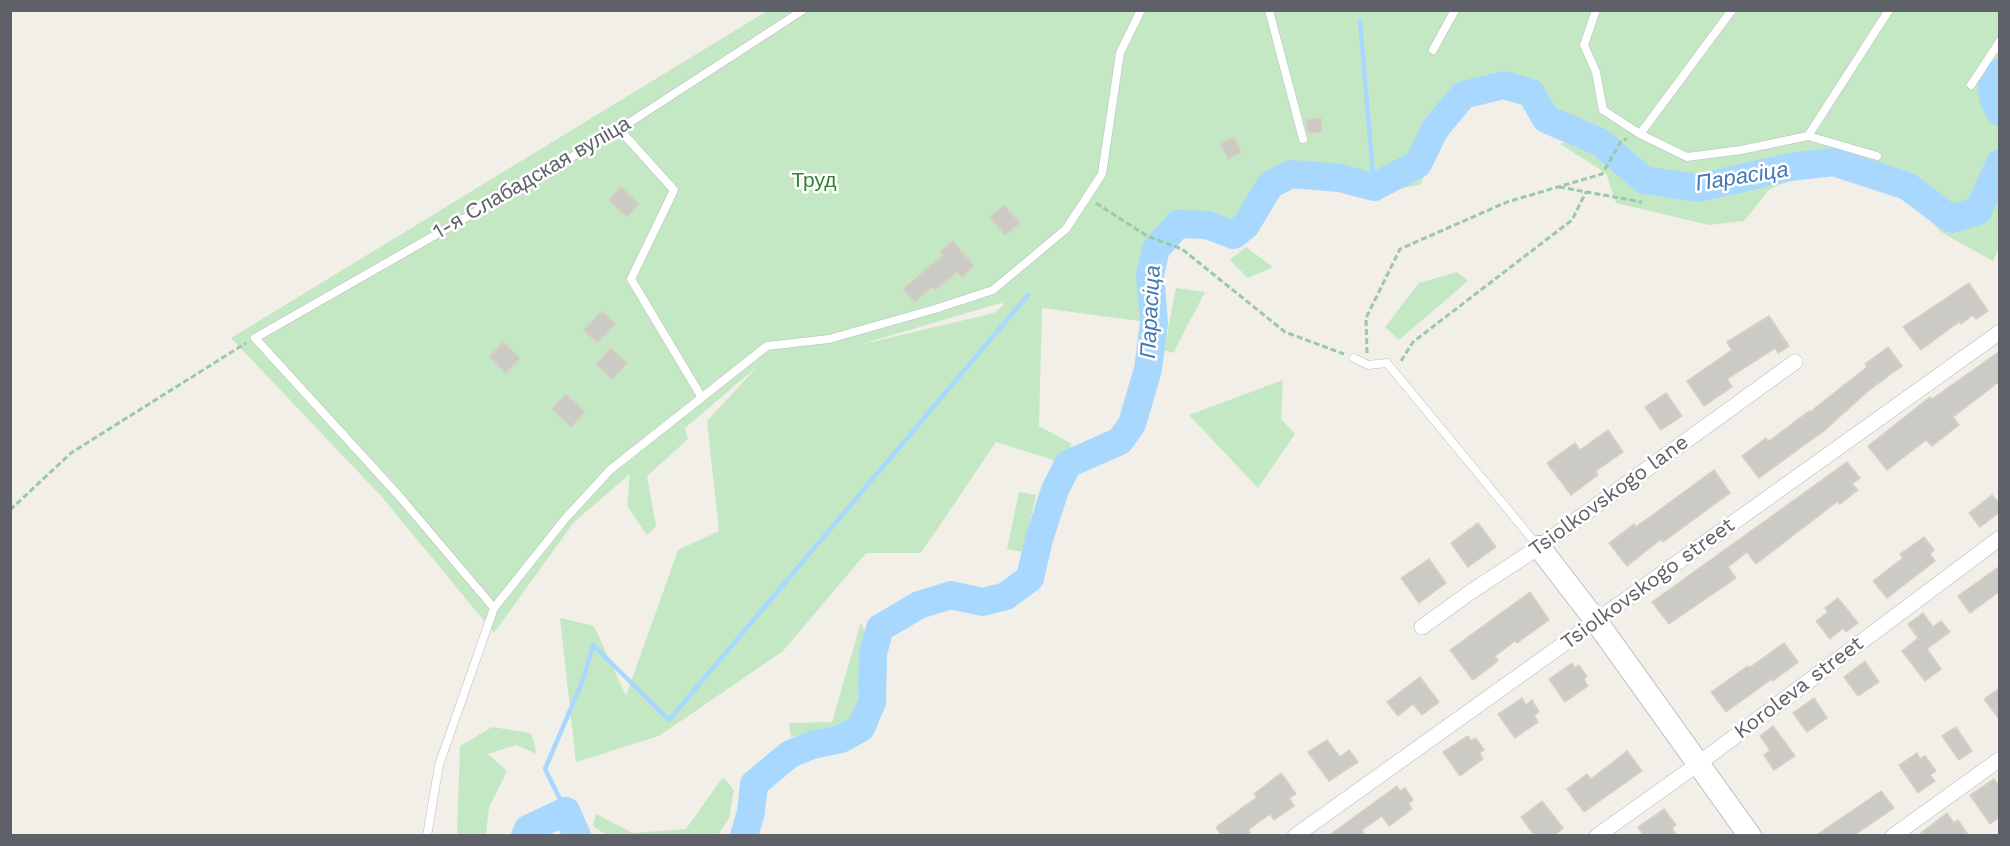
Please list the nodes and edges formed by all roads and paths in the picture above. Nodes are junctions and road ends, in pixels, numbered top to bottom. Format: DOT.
graph roads {
  1 [pos="803,10"];
  2 [pos="1141,10"];
  3 [pos="1269,10"];
  4 [pos="1455,10"];
  5 [pos="1596,10"];
  6 [pos="1731,10"];
  7 [pos="1889,10"];
  8 [pos="2000,41"];
  9 [pos="1432,50"];
  10 [pos="1971,85"];
  11 [pos="619,129"];
  12 [pos="1640,134"];
  13 [pos="1808,136"];
  14 [pos="1303,139"];
  15 [pos="1622,140"];
  16 [pos="1877,156"];
  17 [pos="1557,187"];
  18 [pos="1587,192"];
  19 [pos="1087,197"];
  20 [pos="1642,202"];
  21 [pos="2000,332"];
  22 [pos="255,338"];
  23 [pos="1354,358"];
  24 [pos="1795,362"];
  25 [pos="1368,365"];
  26 [pos="1393,372"];
  27 [pos="701,396"];
  28 [pos="10,510"];
  29 [pos="2000,538"];
  30 [pos="1539,547"];
  31 [pos="494,608"];
  32 [pos="1596,621"];
  33 [pos="1422,627"];
  34 [pos="2000,759"];
  35 [pos="1698,764"];
  36 [pos="427,836"];
  37 [pos="1295,836"];
  38 [pos="1597,836"];
  39 [pos="1750,836"];
  40 [pos="1893,836"];
  1 -- 11 [label="lane, 1-я Слабадская вуліца"];
  2 -- 19 [label="lane"];
  3 -- 14 [label="lane"];
  4 -- 9 [label="lane"];
  5 -- 12 [label="lane"];
  6 -- 12 [label="lane"];
  7 -- 13 [label="lane"];
  8 -- 10 [label="lane"];
  11 -- 22 [label="lane, 1-я Слабадская вуліца"];
  11 -- 27 [label="lane"];
  12 -- 13 [label="lane"];
  13 -- 16 [label="lane"];
  15 -- 17 [label="path"];
  17 -- 18 [label="path"];
  17 -- 25 [label="path"];
  18 -- 20 [label="path"];
  18 -- 26 [label="path"];
  19 -- 23 [label="path"];
  19 -- 27 [label="lane"];
  21 -- 32 [label="street, Tsiolkovskogo street"];
  22 -- 28 [label="path"];
  22 -- 31 [label="lane"];
  23 -- 25 [label="lane"];
  24 -- 30 [label="street, Tsiolkovskogo lane"];
  25 -- 26 [label="lane"];
  26 -- 30 [label="lane"];
  27 -- 31 [label="lane"];
  29 -- 35 [label="street, Koroleva street"];
  30 -- 32 [label="street"];
  30 -- 33 [label="street, Tsiolkovskogo lane"];
  31 -- 36 [label="lane"];
  32 -- 35 [label="street"];
  32 -- 37 [label="street, Tsiolkovskogo street"];
  34 -- 40 [label="street"];
  35 -- 38 [label="street, Koroleva street"];
  35 -- 39 [label="street"];
}
